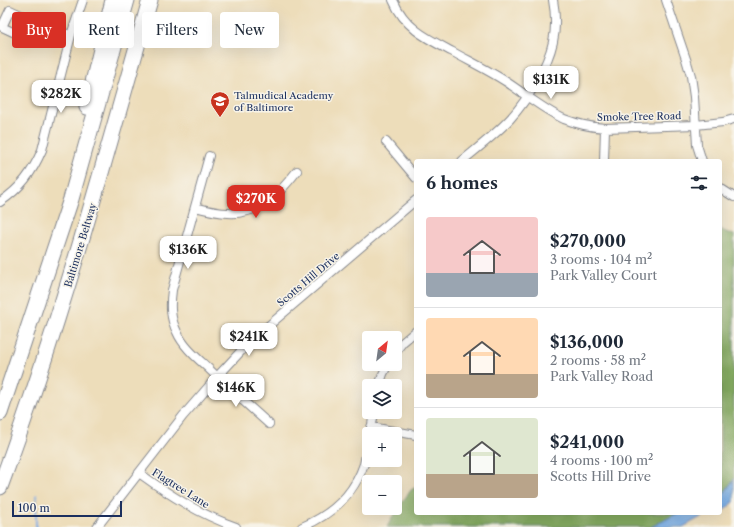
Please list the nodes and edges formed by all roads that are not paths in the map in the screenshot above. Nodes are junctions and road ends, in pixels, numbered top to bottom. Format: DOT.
graph roads {
  1 [pos="83,0"];
  2 [pos="113,0"];
  3 [pos="126,0"];
  4 [pos="150,0"];
  5 [pos="393,0"];
  6 [pos="553,0"];
  7 [pos="666,0"];
  8 [pos="66,34"];
  9 [pos="71,35"];
  10 [pos="528,97"];
  11 [pos="734,119"];
  12 [pos="696,125"];
  13 [pos="605,128"];
  14 [pos="386,142"];
  15 [pos="209,156"];
  16 [pos="464,159"];
  17 [pos="604,159"];
  18 [pos="701,159"];
  19 [pos="297,172"];
  20 [pos="414,176"];
  21 [pos="722,189"];
  22 [pos="734,198"];
  23 [pos="0,202"];
  24 [pos="414,202"];
  25 [pos="195,207"];
  26 [pos="43,281"];
  27 [pos="414,334"];
  28 [pos="402,343"];
  29 [pos="216,376"];
  30 [pos="0,413"];
  31 [pos="269,424"];
  32 [pos="402,434"];
  33 [pos="414,435"];
  34 [pos="362,466"];
  35 [pos="139,473"];
  36 [pos="0,487"];
  37 [pos="97,527"];
  38 [pos="236,527"];
  39 [pos="302,527"];
  1 -- 9 [label="street"];
  2 -- 26 [label="highway"];
  3 -- 26 [label="highway"];
  4 -- 36 [label="highway, Baltimore Beltway"];
  5 -- 10 [label="street, Smoke Tree Road"];
  6 -- 10 [label="street"];
  7 -- 12 [label="street"];
  8 -- 9 [label="street"];
  9 -- 23 [label="street"];
  10 -- 13 [label="street, Smoke Tree Road"];
  10 -- 16 [label="street"];
  11 -- 12 [label="street, Smoke Tree Road"];
  12 -- 13 [label="street, Smoke Tree Road"];
  12 -- 18 [label="street"];
  13 -- 17 [label="street"];
  14 -- 20 [label="street"];
  15 -- 25 [label="street"];
  19 -- 25 [label="street"];
  21 -- 22 [label="street"];
  24 -- 29 [label="street, Scotts Hill Drive"];
  25 -- 29 [label="street"];
  26 -- 30 [label="highway"];
  27 -- 28 [label="street"];
  29 -- 31 [label="street"];
  29 -- 35 [label="street, Scotts Hill Drive"];
  32 -- 33 [label="street"];
  34 -- 39 [label="street"];
  35 -- 37 [label="street, Scotts Hill Drive"];
  35 -- 38 [label="street, Flagtree Lane"];
}
